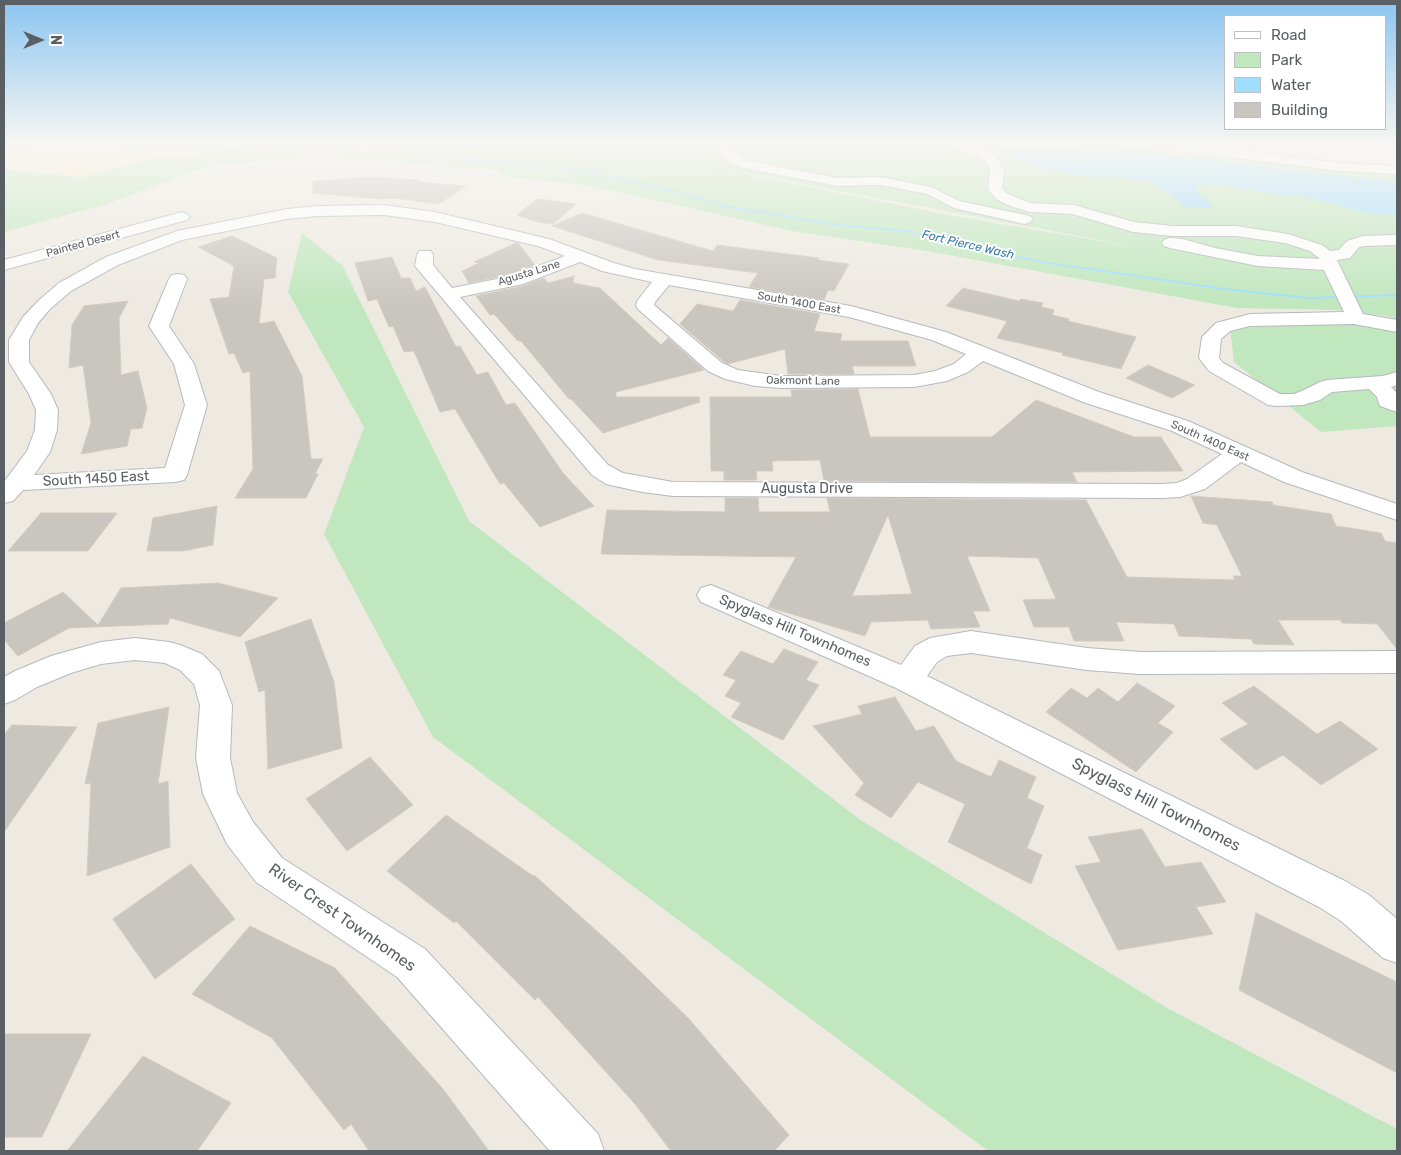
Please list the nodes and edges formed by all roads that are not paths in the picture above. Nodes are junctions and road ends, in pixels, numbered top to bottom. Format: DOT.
graph roads {
  1 [pos="944,198"];
  2 [pos="1005,198"];
  3 [pos="191,215"];
  4 [pos="1397,240"];
  5 [pos="425,255"];
  6 [pos="580,256"];
  7 [pos="4,265"];
  8 [pos="1331,267"];
  9 [pos="178,279"];
  10 [pos="664,280"];
  11 [pos="448,294"];
  12 [pos="1353,315"];
  13 [pos="1397,326"];
  14 [pos="11,342"];
  15 [pos="980,353"];
  16 [pos="1397,378"];
  17 [pos="1374,383"];
  18 [pos="1397,406"];
  19 [pos="1238,453"];
  20 [pos="10,490"];
  21 [pos="1397,512"];
  22 [pos="711,595"];
  23 [pos="1397,662"];
  24 [pos="907,680"];
  25 [pos="4,692"];
  26 [pos="1397,944"];
  27 [pos="581,1151"];
  1 -- 8 [label="street"];
  2 -- 8 [label="street"];
  3 -- 7 [label="street, Painted Desert"];
  4 -- 8 [label="street"];
  5 -- 11 [label="street, Augusta Drive"];
  6 -- 10 [label="street, South 1400 East"];
  6 -- 11 [label="street, Agusta Lane"];
  6 -- 14 [label="street, South 1400 East"];
  8 -- 12 [label="street"];
  9 -- 20 [label="street, South 1450 East"];
  10 -- 15 [label="street, South 1400 East"];
  10 -- 15 [label="street, Oakmont Lane"];
  11 -- 19 [label="street, Augusta Drive"];
  12 -- 13 [label="street"];
  12 -- 17 [label="street"];
  14 -- 20 [label="street"];
  15 -- 19 [label="street, South 1400 East"];
  16 -- 17 [label="street"];
  17 -- 18 [label="street"];
  19 -- 21 [label="street, South 1400 East"];
  22 -- 24 [label="street, Spyglass Hill Townhomes"];
  23 -- 24 [label="street"];
  24 -- 26 [label="street, Spyglass Hill Townhomes"];
  25 -- 27 [label="street, River Crest Townhomes"];
}
